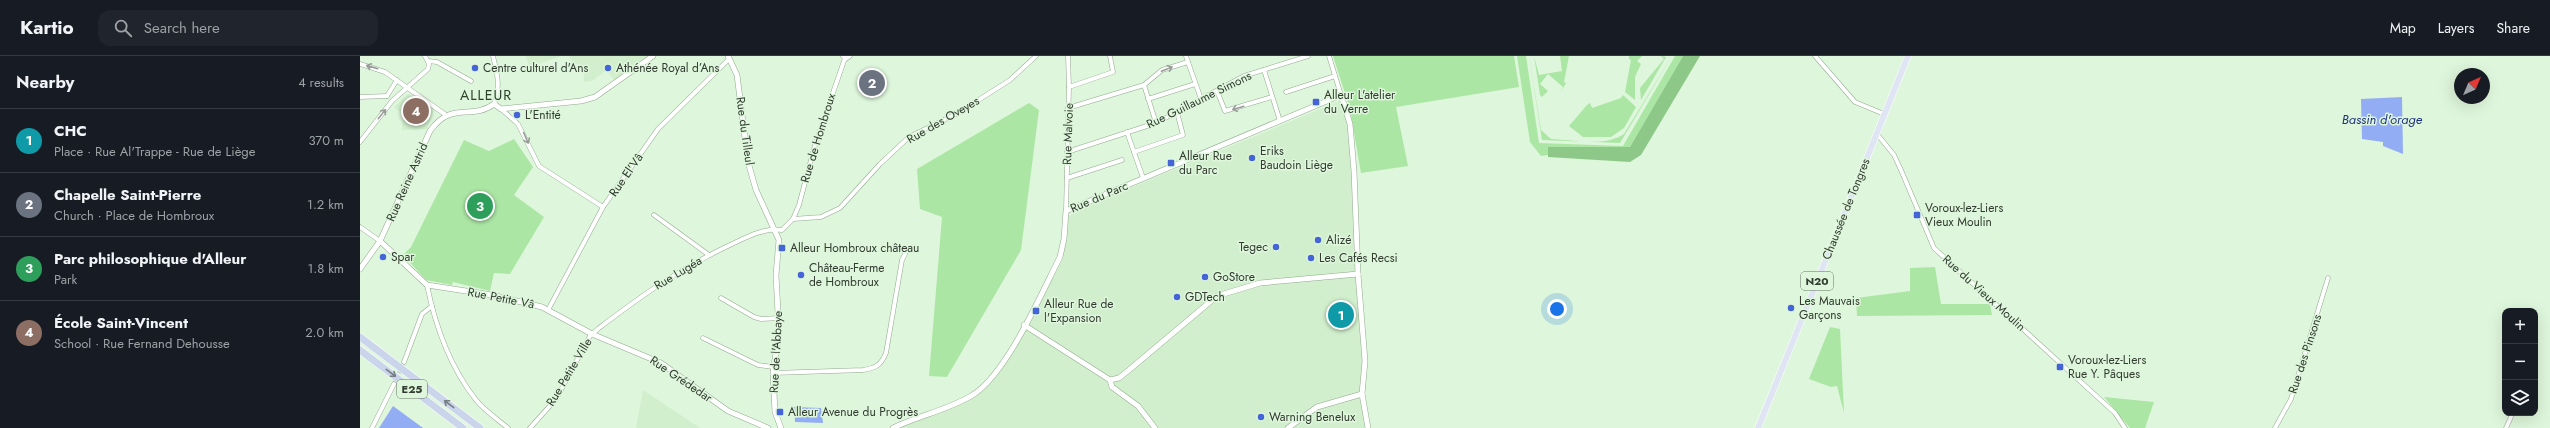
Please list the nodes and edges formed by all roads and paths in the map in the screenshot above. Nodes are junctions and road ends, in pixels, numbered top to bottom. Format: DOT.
graph roads {
  1 [pos="425,56"];
  2 [pos="493,56"];
  3 [pos="653,56"];
  4 [pos="850,56"];
  5 [pos="1036,56"];
  6 [pos="1068,56"];
  7 [pos="1110,56"];
  8 [pos="1186,56"];
  9 [pos="1308,56"];
  10 [pos="1329,56"];
  11 [pos="1815,56"];
  12 [pos="1908,56"];
  13 [pos="729,57"];
  14 [pos="844,57"];
  15 [pos="428,62"];
  16 [pos="1188,62"];
  17 [pos="360,64"];
  18 [pos="1264,70"];
  19 [pos="1335,76"];
  20 [pos="397,80"];
  21 [pos="471,81"];
  22 [pos="1195,84"];
  23 [pos="1144,85"];
  24 [pos="1069,87"];
  25 [pos="406,88"];
  26 [pos="1217,91"];
  27 [pos="1286,92"];
  28 [pos="1342,95"];
  29 [pos="387,96"];
  30 [pos="360,98"];
  31 [pos="1272,98"];
  32 [pos="1148,99"];
  33 [pos="1201,99"];
  34 [pos="392,102"];
  35 [pos="494,104"];
  36 [pos="1068,108"];
  37 [pos="501,109"];
  38 [pos="1177,112"];
  39 [pos="1884,114"];
  40 [pos="446,115"];
  41 [pos="1280,121"];
  42 [pos="1156,123"];
  43 [pos="1127,132"];
  44 [pos="1876,134"];
  45 [pos="360,142"];
  46 [pos="1067,152"];
  47 [pos="1134,152"];
  48 [pos="1122,160"];
  49 [pos="1066,178"];
  50 [pos="1143,178"];
  51 [pos="603,207"];
  52 [pos="1066,211"];
  53 [pos="654,215"];
  54 [pos="793,219"];
  55 [pos="360,227"];
  56 [pos="774,228"];
  57 [pos="380,241"];
  58 [pos="906,254"];
  59 [pos="709,255"];
  60 [pos="360,269"];
  61 [pos="1358,274"];
  62 [pos="2328,278"];
  63 [pos="427,286"];
  64 [pos="721,298"];
  65 [pos="432,306"];
  66 [pos="548,310"];
  67 [pos="779,318"];
  68 [pos="1024,326"];
  69 [pos="592,334"];
  70 [pos="360,337"];
  71 [pos="703,338"];
  72 [pos="360,350"];
  73 [pos="404,362"];
  74 [pos="773,367"];
  75 [pos="773,373"];
  76 [pos="1110,380"];
  77 [pos="394,384"];
  78 [pos="1362,394"];
  79 [pos="2511,418"];
  80 [pos="372,428"];
  81 [pos="463,428"];
  82 [pos="480,428"];
  83 [pos="508,428"];
  84 [pos="530,428"];
  85 [pos="768,428"];
  86 [pos="781,428"];
  87 [pos="893,428"];
  88 [pos="1154,428"];
  89 [pos="1288,428"];
  90 [pos="1368,428"];
  91 [pos="1758,428"];
  92 [pos="2125,428"];
  93 [pos="2275,428"];
  94 [pos="2506,428"];
  1 -- 15 [label="street"];
  2 -- 35 [label="street"];
  3 -- 37 [label="street"];
  4 -- 14 [label="street"];
  5 -- 54 [label="street, Rue des Oveyes"];
  6 -- 24 [label="street, Rue Malvoie"];
  7 -- 24 [label="street"];
  8 -- 16 [label="street"];
  9 -- 18 [label="street, Rue Guillaume Simons"];
  10 -- 19 [label="street"];
  11 -- 39 [label="street"];
  12 -- 39 [label="main road, Chaussée de Tongres / N20"];
  13 -- 51 [label="street, Rue El'Vâ"];
  13 -- 56 [label="street, Rue du Tilleul"];
  14 -- 54 [label="street, Rue de Hombroux"];
  15 -- 21 [label="street"];
  15 -- 25 [label="street"];
  16 -- 22 [label="street"];
  23 -- 16 [label="street, one-way"];
  20 -- 17 [label="street, one-way"];
  18 -- 26 [label="street, Rue Guillaume Simons"];
  18 -- 31 [label="street"];
  19 -- 27 [label="street"];
  19 -- 28 [label="street"];
  20 -- 25 [label="street"];
  20 -- 29 [label="street"];
  22 -- 32 [label="street"];
  22 -- 33 [label="street"];
  23 -- 32 [label="street"];
  23 -- 36 [label="street"];
  24 -- 36 [label="street, Rue Malvoie"];
  25 -- 34 [label="street"];
  25 -- 40 [label="street"];
  31 -- 26 [label="street, one-way"];
  26 -- 33 [label="street, Rue Guillaume Simons"];
  28 -- 41 [label="street, Rue du Parc"];
  28 -- 61 [label="street"];
  29 -- 30 [label="street"];
  29 -- 34 [label="street"];
  31 -- 41 [label="street"];
  32 -- 42 [label="street"];
  33 -- 38 [label="street, Rue Guillaume Simons"];
  45 -- 34 [label="street, one-way"];
  35 -- 37 [label="street"];
  35 -- 40 [label="street"];
  36 -- 46 [label="street, Rue Malvoie"];
  37 -- 51 [label="street, one-way"];
  38 -- 42 [label="street, Rue Guillaume Simons"];
  38 -- 47 [label="street"];
  39 -- 44 [label="main road, Chaussée de Tongres / N20"];
  40 -- 57 [label="street, Rue Reine Astrid"];
  41 -- 50 [label="street, Rue du Parc"];
  42 -- 43 [label="street, Rue Guillaume Simons"];
  43 -- 46 [label="street, Rue Guillaume Simons"];
  43 -- 47 [label="street"];
  44 -- 91 [label="main road, Chaussée de Tongres / N20"];
  44 -- 92 [label="street, Rue du Vieux Moulin"];
  46 -- 49 [label="street, Rue Malvoie"];
  47 -- 50 [label="street"];
  48 -- 49 [label="street"];
  49 -- 52 [label="street, Rue Malvoie"];
  50 -- 52 [label="street, Rue du Parc"];
  51 -- 66 [label="street, Rue El'Vâ"];
  52 -- 68 [label="street, Rue du Parc"];
  53 -- 59 [label="street"];
  54 -- 56 [label="street, Rue Lugéa"];
  55 -- 57 [label="street"];
  56 -- 59 [label="street, Rue Lugéa"];
  56 -- 67 [label="street, Rue de l'Abbaye"];
  57 -- 60 [label="street, Rue Reine Astrid"];
  57 -- 63 [label="street"];
  58 -- 75 [label="street"];
  59 -- 69 [label="street, Rue Lugéa"];
  61 -- 76 [label="street"];
  61 -- 78 [label="street"];
  62 -- 93 [label="street, Rue des Pinsons"];
  63 -- 65 [label="street"];
  63 -- 66 [label="street, Rue Petite Vâ"];
  64 -- 67 [label="street"];
  65 -- 73 [label="street"];
  65 -- 83 [label="street"];
  66 -- 69 [label="street, Rue Petite Vâ"];
  67 -- 74 [label="street, Rue de l'Abbaye"];
  68 -- 76 [label="street"];
  68 -- 87 [label="street, Rue du Parc"];
  69 -- 84 [label="street, Rue Petite Ville"];
  69 -- 85 [label="street, Rue Grédedar"];
  82 -- 70 [label="highway, E25, one-way"];
  71 -- 74 [label="street"];
  72 -- 81 [label="highway, E25, one-way"];
  74 -- 75 [label="street, Rue de l'Abbaye"];
  75 -- 86 [label="street, Rue de l'Abbaye"];
  76 -- 88 [label="street"];
  77 -- 80 [label="street"];
  78 -- 89 [label="street"];
  78 -- 90 [label="street"];
  79 -- 94 [label="street"];
}
